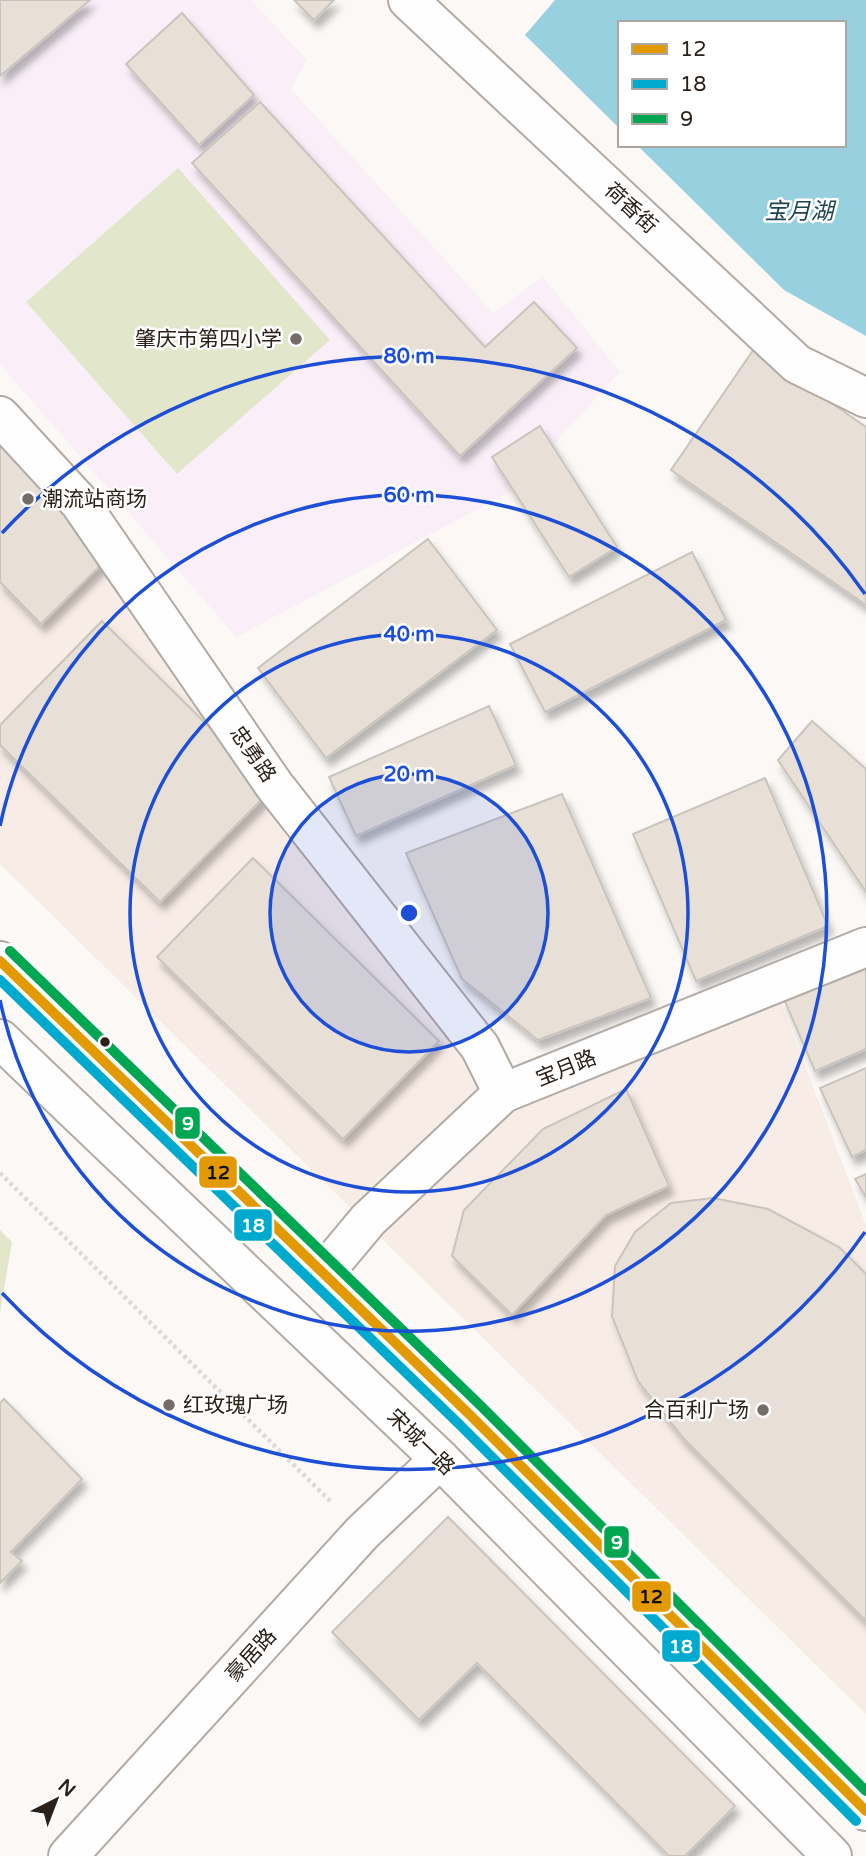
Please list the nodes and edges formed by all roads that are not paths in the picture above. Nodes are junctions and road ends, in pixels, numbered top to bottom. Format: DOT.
graph roads {
  1 [pos="408,0"];
  2 [pos="866,398"];
  3 [pos="0,416"];
  4 [pos="866,947"];
  5 [pos="0,961"];
  6 [pos="0,1039"];
  7 [pos="503,1093"];
  8 [pos="323,1274"];
  9 [pos="440,1460"];
  10 [pos="866,1811"];
  11 [pos="68,1856"];
  12 [pos="832,1856"];
  1 -- 2 [label="street, 荷香街"];
  3 -- 7 [label="street, 忠勇路"];
  4 -- 7 [label="street, 宝月路"];
  5 -- 8 [label="street"];
  6 -- 9 [label="street, 宋城一路"];
  7 -- 8 [label="street, 宝月路"];
  8 -- 10 [label="street"];
  9 -- 11 [label="street, 豪居路"];
  9 -- 12 [label="street, 宋城一路"];
}
